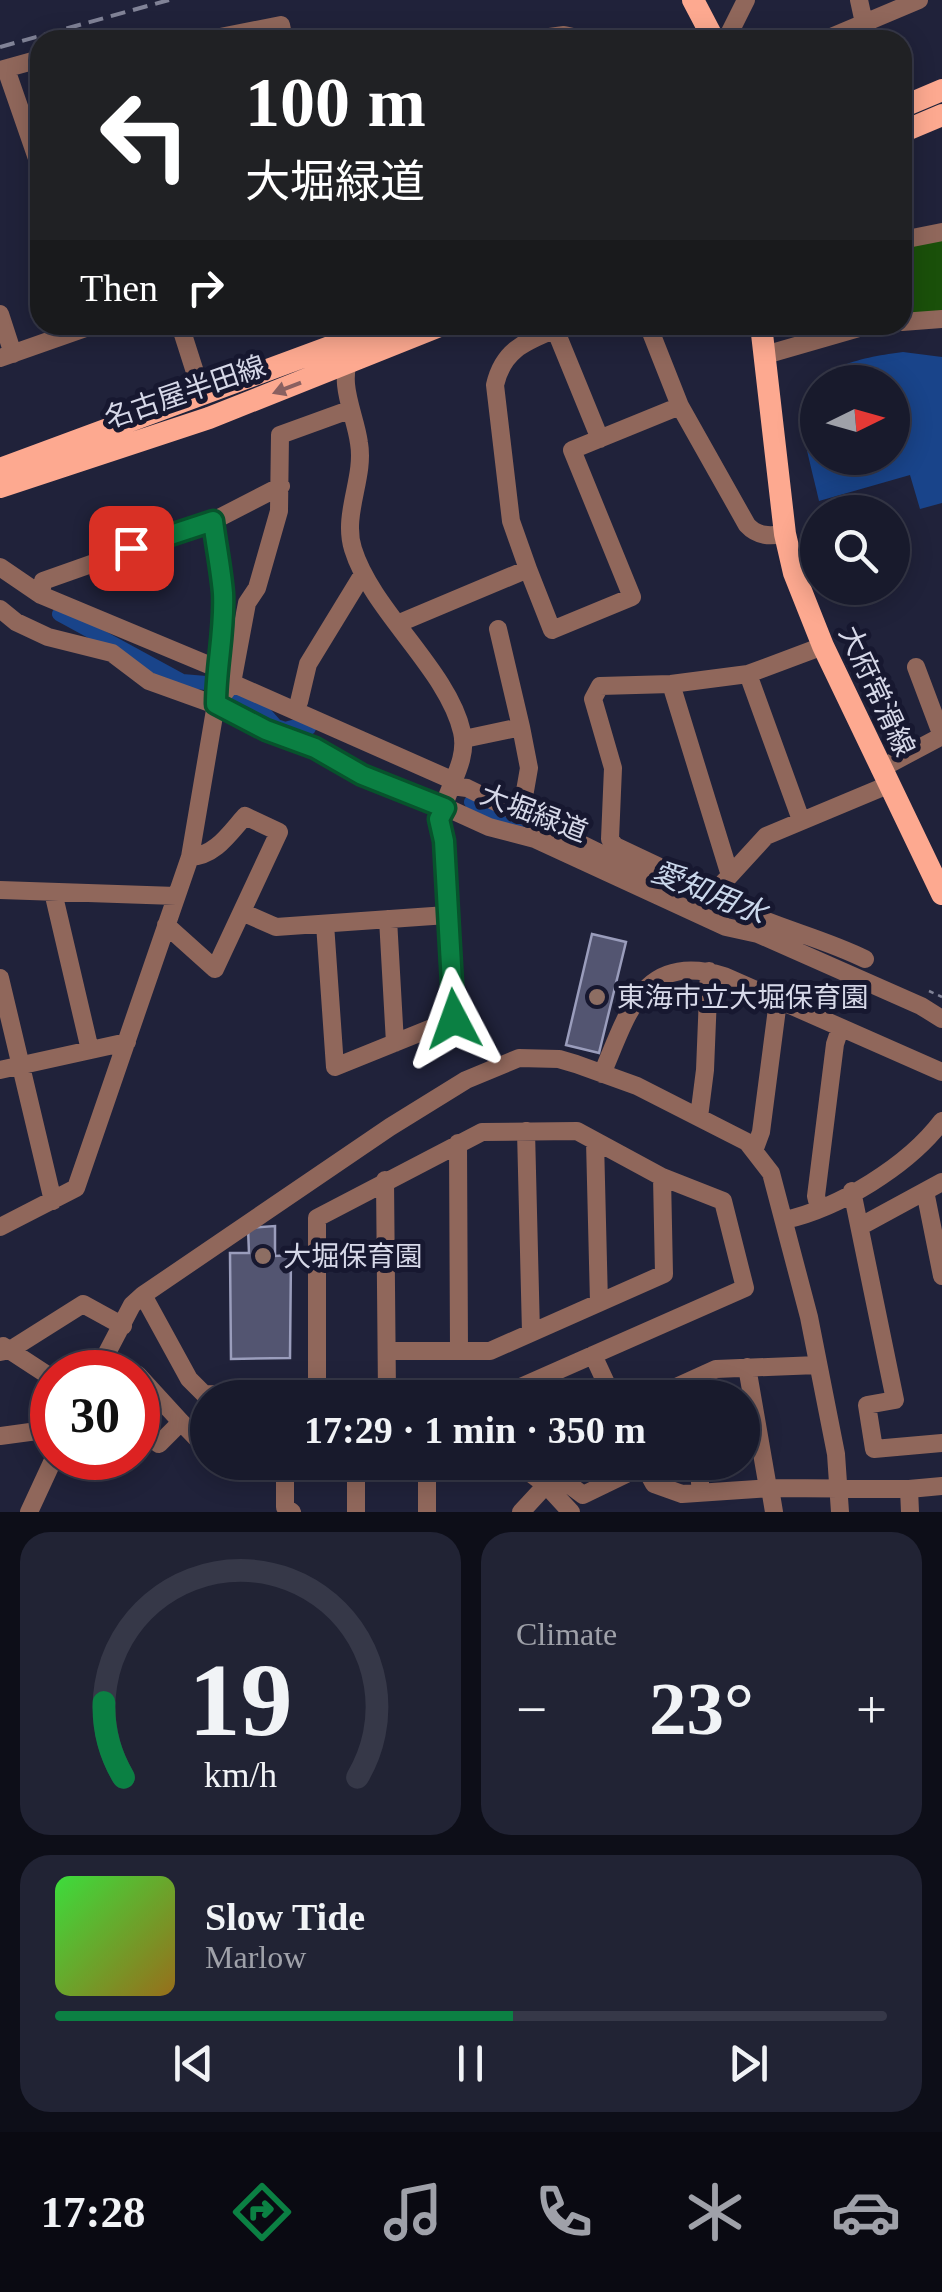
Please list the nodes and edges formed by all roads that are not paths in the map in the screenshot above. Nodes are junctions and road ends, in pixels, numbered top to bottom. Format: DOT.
graph roads {
  1 [pos="694,0"];
  2 [pos="746,0"];
  3 [pos="859,0"];
  4 [pos="919,0"];
  5 [pos="864,23"];
  6 [pos="255,30"];
  7 [pos="282,30"];
  8 [pos="709,30"];
  9 [pos="731,30"];
  10 [pos="848,30"];
  11 [pos="30,62"];
  12 [pos="3,70"];
  13 [pos="942,90"];
  14 [pos="912,103"];
  15 [pos="942,116"];
  16 [pos="912,128"];
  17 [pos="30,141"];
  18 [pos="942,232"];
  19 [pos="912,238"];
  20 [pos="0,314"];
  21 [pos="942,319"];
  22 [pos="912,321"];
  23 [pos="66,335"];
  24 [pos="183,335"];
  25 [pos="350,335"];
  26 [pos="357,335"];
  27 [pos="418,335"];
  28 [pos="540,335"];
  29 [pos="563,335"];
  30 [pos="652,335"];
  31 [pos="763,335"];
  32 [pos="835,335"];
  33 [pos="6,356"];
  34 [pos="765,356"];
  35 [pos="345,366"];
  36 [pos="202,394"];
  37 [pos="680,406"];
  38 [pos="349,410"];
  39 [pos="600,439"];
  40 [pos="0,469"];
  41 [pos="281,486"];
  42 [pos="0,487"];
  43 [pos="213,521"];
  44 [pos="786,534"];
  45 [pos="0,567"];
  46 [pos="528,570"];
  47 [pos="363,574"];
  48 [pos="42,595"];
  49 [pos="0,609"];
  50 [pos="398,624"];
  51 [pos="498,628"];
  52 [pos="822,646"];
  53 [pos="916,667"];
  54 [pos="216,668"];
  55 [pos="748,674"];
  56 [pos="232,683"];
  57 [pos="671,684"];
  58 [pos="299,702"];
  59 [pos="216,704"];
  60 [pos="521,727"];
  61 [pos="942,736"];
  62 [pos="464,739"];
  63 [pos="884,777"];
  64 [pos="453,784"];
  65 [pos="445,808"];
  66 [pos="521,814"];
  67 [pos="800,820"];
  68 [pos="190,856"];
  69 [pos="732,873"];
  70 [pos="0,890"];
  71 [pos="54,892"];
  72 [pos="708,892"];
  73 [pos="942,894"];
  74 [pos="176,896"];
  75 [pos="242,912"];
  76 [pos="447,915"];
  77 [pos="388,919"];
  78 [pos="325,924"];
  79 [pos="166,926"];
  80 [pos="865,959"];
  81 [pos="709,971"];
  82 [pos="0,978"];
  83 [pos="778,1001"];
  84 [pos="942,1019"];
  85 [pos="840,1029"];
  86 [pos="127,1042"];
  87 [pos="396,1043"];
  88 [pos="90,1050"];
  89 [pos="22,1064"];
  90 [pos="0,1070"];
  91 [pos="942,1072"];
  92 [pos="602,1074"];
  93 [pos="699,1117"];
  94 [pos="942,1121"];
  95 [pos="526,1131"];
  96 [pos="595,1141"];
  97 [pos="458,1143"];
  98 [pos="754,1151"];
  99 [pos="662,1177"];
  100 [pos="385,1180"];
  101 [pos="934,1186"];
  102 [pos="852,1191"];
  103 [pos="53,1200"];
  104 [pos="819,1208"];
  105 [pos="785,1220"];
  106 [pos="861,1226"];
  107 [pos="0,1227"];
  108 [pos="942,1276"];
  109 [pos="143,1295"];
  110 [pos="599,1303"];
  111 [pos="123,1326"];
  112 [pos="530,1333"];
  113 [pos="3,1349"];
  114 [pos="110,1350"];
  115 [pos="388,1351"];
  116 [pos="460,1351"];
  117 [pos="593,1355"];
  118 [pos="818,1364"];
  119 [pos="30,1365"];
  120 [pos="747,1367"];
  121 [pos="190,1380"];
  122 [pos="317,1380"];
  123 [pos="387,1380"];
  124 [pos="536,1380"];
  125 [pos="605,1380"];
  126 [pos="699,1380"];
  127 [pos="160,1399"];
  128 [pos="182,1422"];
  129 [pos="190,1431"];
  130 [pos="30,1433"];
  131 [pos="0,1436"];
  132 [pos="160,1443"];
  133 [pos="942,1443"];
  134 [pos="43,1480"];
  135 [pos="284,1480"];
  136 [pos="356,1480"];
  137 [pos="427,1480"];
  138 [pos="539,1480"];
  139 [pos="563,1480"];
  140 [pos="613,1480"];
  141 [pos="652,1480"];
  142 [pos="609,1482"];
  143 [pos="546,1485"];
  144 [pos="942,1486"];
  145 [pos="769,1488"];
  146 [pos="839,1488"];
  147 [pos="909,1489"];
  148 [pos="690,1500"];
  149 [pos="28,1512"];
  150 [pos="292,1512"];
  151 [pos="356,1512"];
  152 [pos="427,1512"];
  153 [pos="521,1512"];
  154 [pos="571,1512"];
  155 [pos="774,1512"];
  156 [pos="840,1512"];
  157 [pos="910,1512"];
  1 -- 8 [label="main road"];
  2 -- 9 [label="street"];
  3 -- 5 [label="street"];
  4 -- 5 [label="street"];
  5 -- 10 [label="street"];
  6 -- 7 [label="street"];
  11 -- 12 [label="street"];
  12 -- 17 [label="street"];
  13 -- 14 [label="main road"];
  15 -- 16 [label="main road"];
  18 -- 19 [label="street"];
  20 -- 33 [label="street"];
  21 -- 22 [label="street"];
  23 -- 33 [label="street"];
  24 -- 36 [label="street"];
  25 -- 36 [label="main road, 名古屋半田線"];
  26 -- 35 [label="street"];
  27 -- 35 [label="main road, 名古屋半田線"];
  28 -- 46 [label="street"];
  29 -- 39 [label="street"];
  30 -- 37 [label="street"];
  31 -- 34 [label="main road, 大府常滑線"];
  32 -- 34 [label="street"];
  34 -- 44 [label="main road, 大府常滑線"];
  35 -- 38 [label="street"];
  35 -- 42 [label="main road, 名古屋半田線, one-way"];
  36 -- 40 [label="main road, 名古屋半田線"];
  37 -- 39 [label="street"];
  37 -- 44 [label="street"];
  38 -- 41 [label="street"];
  38 -- 47 [label="street"];
  39 -- 46 [label="street"];
  41 -- 43 [label="street"];
  41 -- 56 [label="street"];
  43 -- 48 [label="street"];
  43 -- 54 [label="street"];
  44 -- 52 [label="main road, 大府常滑線"];
  45 -- 48 [label="street"];
  46 -- 50 [label="street"];
  47 -- 50 [label="street"];
  47 -- 58 [label="street"];
  48 -- 54 [label="street"];
  49 -- 59 [label="street, 大堀緑道"];
  50 -- 62 [label="street"];
  51 -- 60 [label="street"];
  52 -- 55 [label="street"];
  52 -- 63 [label="main road, 大府常滑線"];
  53 -- 61 [label="street"];
  54 -- 59 [label="street"];
  55 -- 57 [label="street"];
  55 -- 67 [label="street"];
  56 -- 59 [label="street"];
  56 -- 64 [label="street"];
  57 -- 69 [label="street"];
  57 -- 72 [label="street"];
  59 -- 65 [label="street, 大堀緑道"];
  59 -- 68 [label="street"];
  60 -- 62 [label="street"];
  60 -- 66 [label="street"];
  61 -- 63 [label="street"];
  62 -- 64 [label="street"];
  63 -- 67 [label="street"];
  63 -- 73 [label="main road, 大府常滑線"];
  64 -- 65 [label="street"];
  64 -- 66 [label="street"];
  65 -- 76 [label="street"];
  65 -- 84 [label="street, 大堀緑道"];
  66 -- 72 [label="street"];
  67 -- 69 [label="street"];
  68 -- 74 [label="street"];
  68 -- 75 [label="street"];
  69 -- 72 [label="street"];
  70 -- 71 [label="street"];
  71 -- 74 [label="street"];
  71 -- 88 [label="street"];
  72 -- 80 [label="street"];
  74 -- 79 [label="street"];
  75 -- 78 [label="street"];
  75 -- 79 [label="street"];
  76 -- 77 [label="street"];
  76 -- 87 [label="street"];
  77 -- 78 [label="street"];
  77 -- 87 [label="street"];
  78 -- 87 [label="street"];
  79 -- 86 [label="street"];
  81 -- 83 [label="street"];
  81 -- 92 [label="street"];
  81 -- 93 [label="street"];
  82 -- 89 [label="street"];
  83 -- 85 [label="street"];
  83 -- 98 [label="street"];
  85 -- 91 [label="street"];
  85 -- 104 [label="street"];
  86 -- 88 [label="street"];
  86 -- 103 [label="street"];
  88 -- 89 [label="street"];
  89 -- 90 [label="street"];
  89 -- 103 [label="street"];
  92 -- 93 [label="street"];
  92 -- 109 [label="street"];
  93 -- 98 [label="street"];
  94 -- 102 [label="street"];
  95 -- 96 [label="street"];
  95 -- 97 [label="street"];
  95 -- 112 [label="street"];
  96 -- 99 [label="street"];
  96 -- 110 [label="street"];
  97 -- 100 [label="street"];
  97 -- 116 [label="street"];
  98 -- 105 [label="street"];
  99 -- 110 [label="street"];
  99 -- 117 [label="street"];
  100 -- 115 [label="street"];
  100 -- 122 [label="street"];
  101 -- 106 [label="street"];
  101 -- 108 [label="street"];
  102 -- 104 [label="street"];
  102 -- 106 [label="street"];
  103 -- 107 [label="street"];
  104 -- 105 [label="street"];
  105 -- 118 [label="street"];
  106 -- 133 [label="street"];
  109 -- 111 [label="street"];
  109 -- 121 [label="street"];
  110 -- 112 [label="street"];
  111 -- 113 [label="street"];
  111 -- 114 [label="street"];
  112 -- 116 [label="street"];
  113 -- 119 [label="street"];
  115 -- 116 [label="street"];
  115 -- 123 [label="street"];
  117 -- 124 [label="street"];
  117 -- 125 [label="street"];
  118 -- 120 [label="street"];
  118 -- 146 [label="street"];
  120 -- 126 [label="street"];
  120 -- 145 [label="street"];
  127 -- 128 [label="street"];
  128 -- 129 [label="street"];
  128 -- 132 [label="street"];
  130 -- 131 [label="street"];
  134 -- 149 [label="street"];
  135 -- 150 [label="street"];
  136 -- 151 [label="street"];
  137 -- 152 [label="street"];
  138 -- 143 [label="street"];
  139 -- 142 [label="street"];
  140 -- 142 [label="street"];
  141 -- 148 [label="street"];
  143 -- 153 [label="street"];
  143 -- 154 [label="street"];
  144 -- 147 [label="street"];
  145 -- 146 [label="street"];
  145 -- 148 [label="street"];
  145 -- 155 [label="street"];
  146 -- 147 [label="street"];
  146 -- 156 [label="street"];
  147 -- 157 [label="street"];
}
